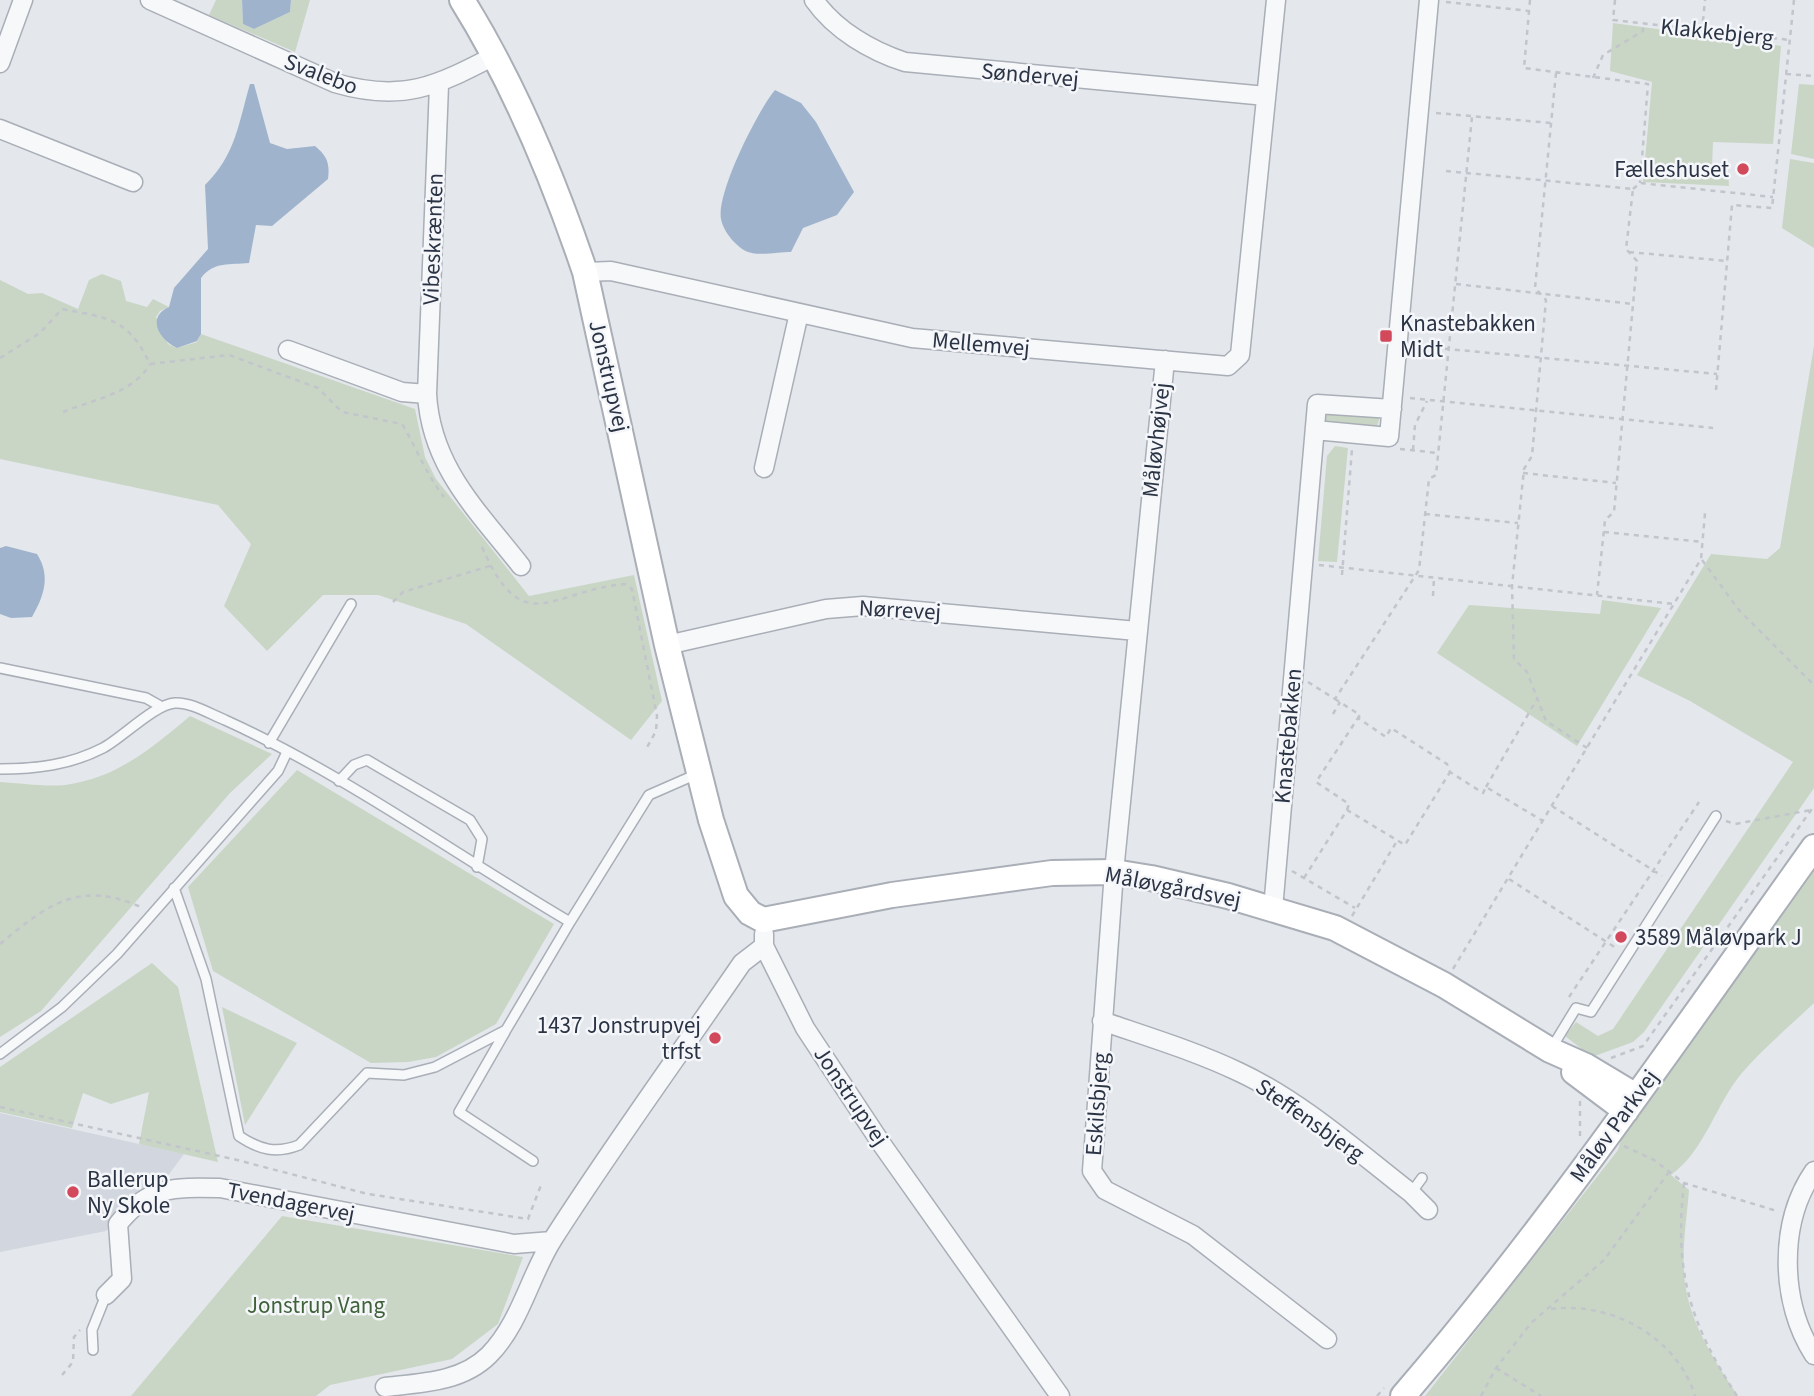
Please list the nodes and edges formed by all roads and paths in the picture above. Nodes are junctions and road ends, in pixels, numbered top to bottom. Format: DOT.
graph roads {
  1 [pos="23,0"];
  2 [pos="150,0"];
  3 [pos="462,0"];
  4 [pos="814,0"];
  5 [pos="1276,0"];
  6 [pos="1429,0"];
  7 [pos="1530,0"];
  8 [pos="1615,0"];
  9 [pos="1705,0"];
  10 [pos="1794,0"];
  11 [pos="1529,11"];
  12 [pos="1644,24"];
  13 [pos="1702,31"];
  14 [pos="1790,40"];
  15 [pos="496,55"];
  16 [pos="0,63"];
  17 [pos="1556,73"];
  18 [pos="1786,74"];
  19 [pos="1814,76"];
  20 [pos="1594,78"];
  21 [pos="439,85"];
  22 [pos="1266,96"];
  23 [pos="1419,112"];
  24 [pos="1472,117"];
  25 [pos="1551,123"];
  26 [pos="0,129"];
  27 [pos="1446,171"];
  28 [pos="1467,173"];
  29 [pos="1546,181"];
  30 [pos="132,182"];
  31 [pos="1640,183"];
  32 [pos="1633,189"];
  33 [pos="1773,197"];
  34 [pos="1629,252"];
  35 [pos="1727,261"];
  36 [pos="585,272"];
  37 [pos="1456,284"];
  38 [pos="1540,293"];
  39 [pos="1633,304"];
  40 [pos="799,313"];
  41 [pos="1398,344"];
  42 [pos="1449,349"];
  43 [pos="288,350"];
  44 [pos="1541,357"];
  45 [pos="0,358"];
  46 [pos="1164,360"];
  47 [pos="150,364"];
  48 [pos="1628,365"];
  49 [pos="1717,374"];
  50 [pos="1716,390"];
  51 [pos="427,394"];
  52 [pos="1427,400"];
  53 [pos="1444,401"];
  54 [pos="1392,403"];
  55 [pos="1536,411"];
  56 [pos="63,412"];
  57 [pos="1622,419"];
  58 [pos="1713,428"];
  59 [pos="1315,430"];
  60 [pos="1354,433"];
  61 [pos="1394,448"];
  62 [pos="1413,450"];
  63 [pos="1438,453"];
  64 [pos="764,468"];
  65 [pos="1523,473"];
  66 [pos="1616,482"];
  67 [pos="449,504"];
  68 [pos="1705,513"];
  69 [pos="1425,514"];
  70 [pos="1518,523"];
  71 [pos="1604,532"];
  72 [pos="1703,542"];
  73 [pos="481,545"];
  74 [pos="1701,559"];
  75 [pos="1303,562"];
  76 [pos="490,566"];
  77 [pos="521,566"];
  78 [pos="1341,567"];
  79 [pos="1342,575"];
  80 [pos="1414,576"];
  81 [pos="1434,578"];
  82 [pos="1512,586"];
  83 [pos="1433,596"];
  84 [pos="1597,596"];
  85 [pos="393,601"];
  86 [pos="351,604"];
  87 [pos="1674,604"];
  88 [pos="1137,631"];
  89 [pos="667,645"];
  90 [pos="0,668"];
  91 [pos="1294,673"];
  92 [pos="1814,685"];
  93 [pos="1335,699"];
  94 [pos="1537,699"];
  95 [pos="1340,702"];
  96 [pos="162,707"];
  97 [pos="1333,714"];
  98 [pos="1358,718"];
  99 [pos="269,743"];
  100 [pos="1587,747"];
  101 [pos="645,751"];
  102 [pos="287,752"];
  103 [pos="0,769"];
  104 [pos="1450,772"];
  105 [pos="698,773"];
  106 [pos="339,781"];
  107 [pos="1486,787"];
  108 [pos="1331,792"];
  109 [pos="1326,799"];
  110 [pos="1699,802"];
  111 [pos="1552,806"];
  112 [pos="1813,808"];
  113 [pos="1348,810"];
  114 [pos="1716,816"];
  115 [pos="1543,821"];
  116 [pos="1397,841"];
  117 [pos="1814,847"];
  118 [pos="1277,862"];
  119 [pos="477,867"];
  120 [pos="1654,871"];
  121 [pos="1114,872"];
  122 [pos="1304,878"];
  123 [pos="1508,879"];
  124 [pos="1674,883"];
  125 [pos="174,888"];
  126 [pos="1273,909"];
  127 [pos="1356,909"];
  128 [pos="152,912"];
  129 [pos="763,920"];
  130 [pos="570,922"];
  131 [pos="1342,931"];
  132 [pos="1607,942"];
  133 [pos="0,944"];
  134 [pos="764,946"];
  135 [pos="1627,955"];
  136 [pos="1444,985"];
  137 [pos="1102,1021"];
  138 [pos="1568,1022"];
  139 [pos="506,1030"];
  140 [pos="1550,1050"];
  141 [pos="0,1054"];
  142 [pos="1591,1077"];
  143 [pos="1631,1103"];
  144 [pos="0,1107"];
  145 [pos="1581,1120"];
  146 [pos="1608,1136"];
  147 [pos="1579,1144"];
  148 [pos="533,1161"];
  149 [pos="1814,1171"];
  150 [pos="1669,1172"];
  151 [pos="1684,1183"];
  152 [pos="541,1185"];
  153 [pos="1428,1210"];
  154 [pos="1794,1216"];
  155 [pos="552,1241"];
  156 [pos="106,1294"];
  157 [pos="1551,1309"];
  158 [pos="92,1330"];
  159 [pos="1327,1339"];
  160 [pos="93,1350"];
  161 [pos="1814,1355"];
  162 [pos="1496,1368"];
  163 [pos="62,1375"];
  164 [pos="382,1391"];
  165 [pos="1394,1391"];
  166 [pos="1060,1396"];
  167 [pos="1377,1396"];
  168 [pos="1481,1396"];
  169 [pos="1541,1396"];
  170 [pos="1695,1396"];
  171 [pos="1737,1396"];
  1 -- 16 [label="street"];
  2 -- 21 [label="street, Svalebo"];
  3 -- 15 [label="street, Jonstrupvej"];
  4 -- 22 [label="street, Søndervej"];
  5 -- 22 [label="street, Måløvhøjvej"];
  6 -- 11 [label="path"];
  6 -- 23 [label="street"];
  7 -- 11 [label="path"];
  8 -- 12 [label="path, Klakkebjerg"];
  9 -- 13 [label="path"];
  10 -- 14 [label="path, Klakkebjerg"];
  11 -- 17 [label="path"];
  12 -- 13 [label="path, Klakkebjerg"];
  12 -- 20 [label="path, Klakkebjerg"];
  13 -- 14 [label="path, Klakkebjerg"];
  14 -- 18 [label="path, Klakkebjerg"];
  15 -- 21 [label="street, Svalebo"];
  15 -- 36 [label="street, Jonstrupvej"];
  17 -- 20 [label="path"];
  17 -- 25 [label="path"];
  18 -- 19 [label="path, Klakkebjerg"];
  18 -- 33 [label="path"];
  20 -- 31 [label="path"];
  21 -- 51 [label="street, Vibeskrænten"];
  22 -- 46 [label="street, Måløvhøjvej"];
  23 -- 24 [label="path"];
  23 -- 41 [label="street"];
  24 -- 25 [label="path"];
  24 -- 28 [label="path"];
  25 -- 29 [label="path"];
  26 -- 30 [label="street"];
  27 -- 28 [label="path"];
  28 -- 29 [label="path"];
  28 -- 37 [label="path"];
  29 -- 32 [label="path"];
  29 -- 38 [label="path"];
  31 -- 32 [label="path"];
  31 -- 33 [label="path"];
  32 -- 34 [label="path"];
  33 -- 35 [label="path"];
  34 -- 35 [label="path"];
  34 -- 39 [label="path"];
  35 -- 49 [label="path"];
  36 -- 40 [label="street, Mellemvej"];
  36 -- 89 [label="street, Jonstrupvej"];
  37 -- 38 [label="path"];
  37 -- 42 [label="path"];
  38 -- 39 [label="path"];
  38 -- 44 [label="path"];
  39 -- 48 [label="path"];
  40 -- 46 [label="street, Mellemvej"];
  40 -- 64 [label="street"];
  41 -- 42 [label="path"];
  41 -- 54 [label="street"];
  42 -- 44 [label="path"];
  42 -- 53 [label="path"];
  43 -- 51 [label="street"];
  44 -- 48 [label="path"];
  44 -- 55 [label="path"];
  45 -- 47 [label="path"];
  46 -- 88 [label="street, Måløvhøjvej"];
  47 -- 56 [label="path"];
  47 -- 67 [label="path"];
  48 -- 49 [label="path"];
  48 -- 57 [label="path"];
  49 -- 50 [label="path"];
  51 -- 77 [label="street, Vibeskrænten"];
  52 -- 53 [label="path"];
  52 -- 54 [label="path"];
  52 -- 62 [label="path"];
  53 -- 55 [label="path"];
  53 -- 63 [label="path"];
  54 -- 59 [label="street, Knastebakken"];
  54 -- 60 [label="street"];
  55 -- 57 [label="path"];
  55 -- 65 [label="path"];
  57 -- 58 [label="path"];
  57 -- 66 [label="path"];
  59 -- 60 [label="street"];
  59 -- 75 [label="street, Knastebakken"];
  60 -- 78 [label="path"];
  61 -- 62 [label="path"];
  62 -- 63 [label="path"];
  63 -- 69 [label="path"];
  65 -- 66 [label="path"];
  65 -- 70 [label="path"];
  66 -- 71 [label="path"];
  68 -- 72 [label="path"];
  69 -- 70 [label="path"];
  69 -- 80 [label="path"];
  70 -- 82 [label="path"];
  71 -- 72 [label="path"];
  71 -- 84 [label="path"];
  72 -- 74 [label="path"];
  73 -- 76 [label="path"];
  74 -- 87 [label="path"];
  74 -- 92 [label="path"];
  75 -- 78 [label="path"];
  75 -- 91 [label="street, Knastebakken"];
  76 -- 85 [label="path"];
  76 -- 101 [label="path"];
  78 -- 79 [label="path"];
  78 -- 80 [label="path"];
  80 -- 81 [label="path"];
  80 -- 93 [label="path"];
  81 -- 82 [label="path"];
  81 -- 83 [label="path"];
  82 -- 84 [label="path"];
  82 -- 94 [label="path"];
  84 -- 87 [label="path"];
  86 -- 99 [label="lane"];
  87 -- 100 [label="path"];
  88 -- 89 [label="street, Nørrevej"];
  88 -- 121 [label="street, Måløvhøjvej"];
  89 -- 105 [label="street, Jonstrupvej"];
  90 -- 96 [label="lane"];
  91 -- 93 [label="path"];
  91 -- 118 [label="street, Knastebakken"];
  93 -- 95 [label="path"];
  94 -- 100 [label="path"];
  94 -- 107 [label="path"];
  95 -- 97 [label="path"];
  95 -- 98 [label="path"];
  96 -- 99 [label="lane"];
  96 -- 103 [label="lane"];
  98 -- 104 [label="path"];
  98 -- 108 [label="path"];
  99 -- 102 [label="lane"];
  100 -- 111 [label="path"];
  102 -- 106 [label="lane"];
  102 -- 125 [label="lane"];
  104 -- 107 [label="path"];
  104 -- 116 [label="path"];
  105 -- 129 [label="street, Jonstrupvej"];
  105 -- 130 [label="lane"];
  106 -- 119 [label="lane"];
  106 -- 119 [label="lane"];
  107 -- 115 [label="path"];
  108 -- 109 [label="path"];
  108 -- 113 [label="path"];
  110 -- 120 [label="path"];
  111 -- 115 [label="path"];
  111 -- 120 [label="path"];
  112 -- 114 [label="path"];
  112 -- 142 [label="path"];
  113 -- 116 [label="path"];
  113 -- 122 [label="path"];
  114 -- 124 [label="lane"];
  115 -- 123 [label="path"];
  116 -- 127 [label="path"];
  117 -- 143 [label="street, Måløv Parkvej"];
  118 -- 122 [label="path"];
  118 -- 126 [label="street, Knastebakken"];
  119 -- 130 [label="lane"];
  120 -- 124 [label="path"];
  120 -- 132 [label="path"];
  121 -- 126 [label="street, Måløvgårdsvej"];
  121 -- 129 [label="street, Måløvgårdsvej"];
  121 -- 137 [label="street, Eskilsbjerg"];
  122 -- 127 [label="path"];
  123 -- 132 [label="path"];
  123 -- 136 [label="path"];
  124 -- 135 [label="lane"];
  125 -- 128 [label="lane"];
  125 -- 139 [label="lane"];
  126 -- 131 [label="street, Måløvgårdsvej"];
  127 -- 131 [label="path"];
  128 -- 133 [label="path"];
  128 -- 141 [label="lane"];
  129 -- 134 [label="street, Jonstrupvej"];
  130 -- 139 [label="lane"];
  131 -- 136 [label="street, Måløvgårdsvej"];
  132 -- 135 [label="path"];
  132 -- 138 [label="path"];
  134 -- 155 [label="street"];
  134 -- 166 [label="street, Jonstrupvej"];
  135 -- 138 [label="lane"];
  136 -- 140 [label="street, Måløvgårdsvej"];
  137 -- 153 [label="street, Steffensbjerg"];
  137 -- 159 [label="street, Eskilsbjerg"];
  138 -- 140 [label="lane"];
  139 -- 148 [label="lane"];
  140 -- 142 [label="street, Måløvgårdsvej"];
  142 -- 143 [label="street, Måløvgårdsvej"];
  142 -- 145 [label="path"];
  143 -- 146 [label="street, Måløv Parkvej"];
  144 -- 152 [label="path"];
  145 -- 146 [label="path"];
  145 -- 147 [label="path"];
  146 -- 150 [label="path"];
  146 -- 165 [label="street, Måløv Parkvej"];
  149 -- 154 [label="street"];
  150 -- 151 [label="path"];
  150 -- 157 [label="path"];
  151 -- 154 [label="path"];
  151 -- 171 [label="path"];
  154 -- 161 [label="street"];
  155 -- 156 [label="street, Tvendagervej"];
  155 -- 164 [label="street"];
  156 -- 158 [label="lane"];
  157 -- 162 [label="path"];
  157 -- 170 [label="path"];
  158 -- 160 [label="lane"];
  158 -- 163 [label="path"];
  162 -- 168 [label="path"];
  162 -- 169 [label="path"];
  165 -- 167 [label="path"];
}
